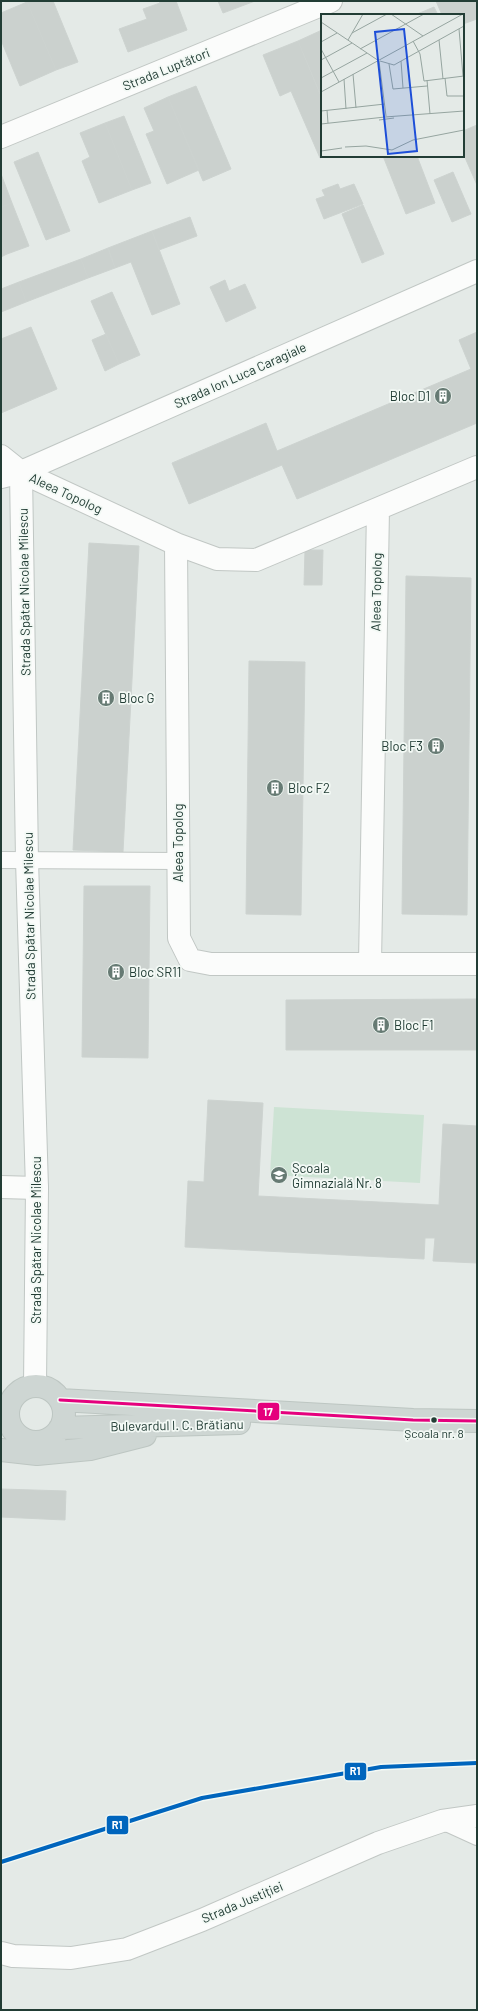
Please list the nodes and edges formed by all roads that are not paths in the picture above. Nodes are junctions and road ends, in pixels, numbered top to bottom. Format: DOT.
graph roads {
  1 [pos="331,1"];
  2 [pos="1,137"];
  3 [pos="477,271"];
  4 [pos="1,456"];
  5 [pos="477,467"];
  6 [pos="11,474"];
  7 [pos="378,509"];
  8 [pos="176,544"];
  9 [pos="1,860"];
  10 [pos="27,860"];
  11 [pos="178,861"];
  12 [pos="370,963"];
  13 [pos="477,964"];
  14 [pos="1,1187"];
  15 [pos="37,1188"];
  16 [pos="35,1386"];
  17 [pos="60,1400"];
  18 [pos="6,1401"];
  19 [pos="413,1420"];
  20 [pos="477,1421"];
  21 [pos="185,1424"];
  22 [pos="6,1427"];
  23 [pos="60,1428"];
  24 [pos="1,1450"];
  25 [pos="477,1816"];
  26 [pos="442,1821"];
  27 [pos="477,1837"];
  28 [pos="1,1952"];
  1 -- 2 [label="street, Strada Luptători"];
  3 -- 6 [label="street, Strada Ion Luca Caragiale"];
  4 -- 6 [label="street"];
  5 -- 7 [label="street, Aleea Topolog"];
  6 -- 8 [label="street, Aleea Topolog"];
  6 -- 10 [label="street, Strada Spătar Nicolae Milescu"];
  7 -- 8 [label="street, Aleea Topolog"];
  7 -- 12 [label="street, Aleea Topolog"];
  8 -- 11 [label="street, Aleea Topolog"];
  9 -- 10 [label="lane"];
  10 -- 11 [label="lane"];
  10 -- 15 [label="street, Strada Spătar Nicolae Milescu"];
  11 -- 12 [label="street, Aleea Topolog"];
  12 -- 13 [label="street, Aleea Topolog"];
  14 -- 15 [label="street"];
  15 -- 16 [label="street, Strada Spătar Nicolae Milescu"];
  16 -- 17 [label="main road"];
  16 -- 18 [label="main road"];
  17 -- 19 [label="main road, Bulevardul I. C. Brătianu"];
  17 -- 23 [label="main road"];
  18 -- 22 [label="main road"];
  19 -- 20 [label="main road, Bulevardul I. C. Brătianu"];
  19 -- 21 [label="main road, Bulevardul I. C. Brătianu"];
  21 -- 23 [label="main road, Bulevardul I. C. Brătianu"];
  21 -- 24 [label="main road"];
  22 -- 23 [label="main road"];
  25 -- 26 [label="street, Strada Justiției"];
  26 -- 27 [label="lane"];
  26 -- 28 [label="street, Strada Justiției"];
}
